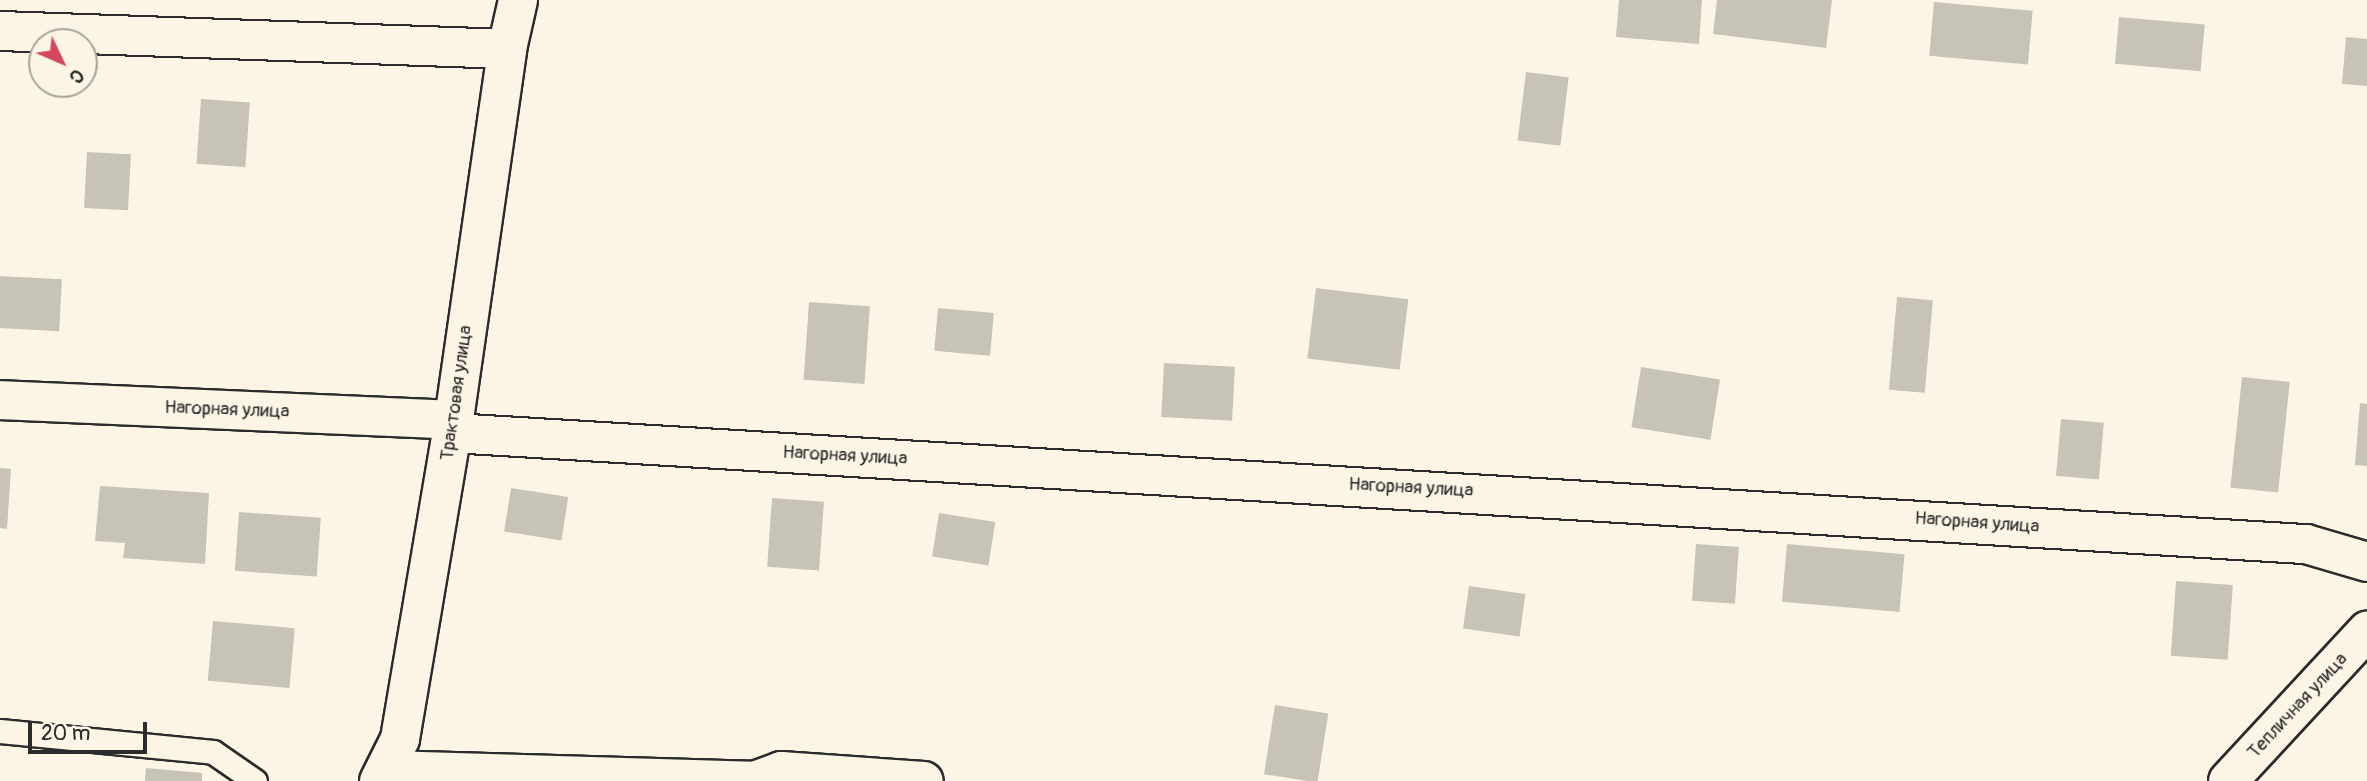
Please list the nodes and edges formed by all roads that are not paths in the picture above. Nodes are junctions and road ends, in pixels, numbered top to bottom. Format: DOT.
graph roads {
  1 [pos="518,0"];
  2 [pos="0,31"];
  3 [pos="507,48"];
  4 [pos="0,400"];
  5 [pos="453,426"];
  6 [pos="2367,562"];
  7 [pos="2367,631"];
  8 [pos="0,732"];
  9 [pos="383,776"];
  10 [pos="255,781"];
  11 [pos="753,781"];
  12 [pos="924,781"];
  13 [pos="2228,781"];
  1 -- 3 [label="street, Трактовая улица"];
  2 -- 3 [label="street"];
  3 -- 5 [label="street, Трактовая улица"];
  4 -- 5 [label="street, Нагорная улица"];
  5 -- 6 [label="street, Нагорная улица"];
  5 -- 9 [label="street, Трактовая улица"];
  7 -- 13 [label="street, Тепличная улица"];
  8 -- 10 [label="lane"];
  9 -- 11 [label="street"];
  11 -- 12 [label="street"];
}
